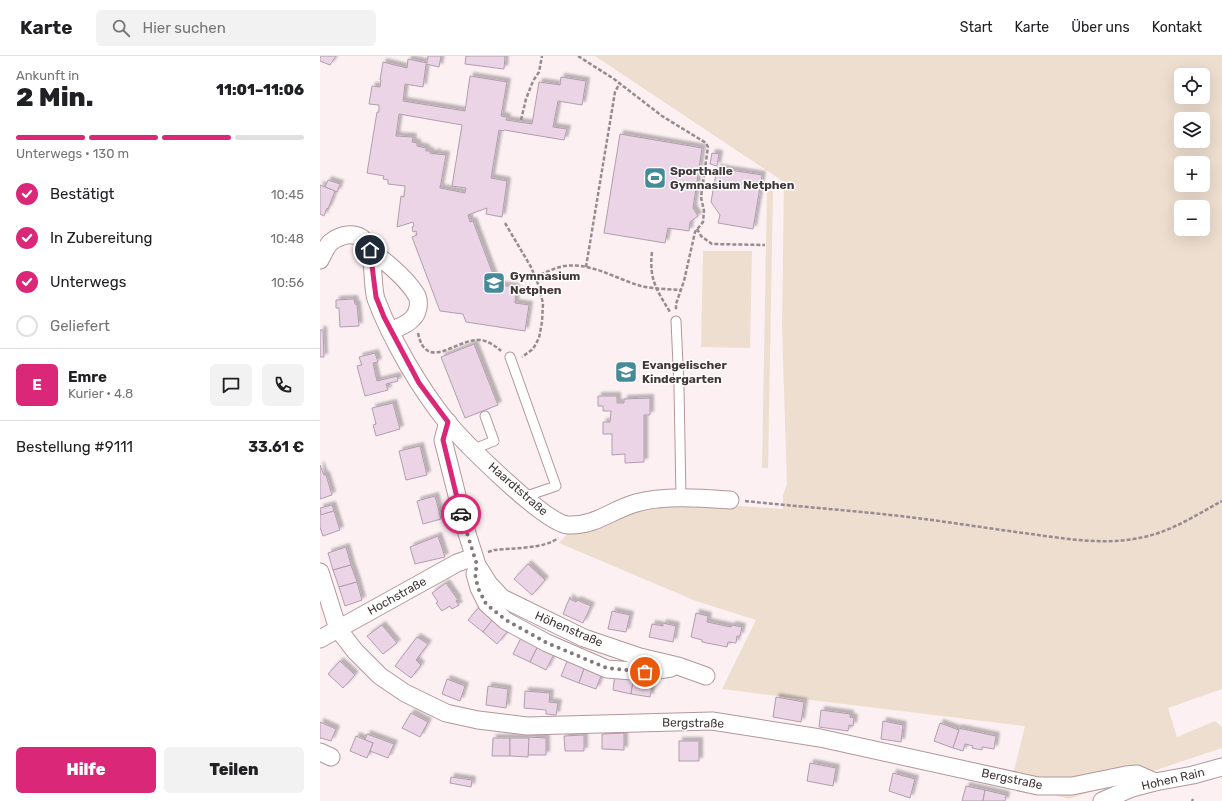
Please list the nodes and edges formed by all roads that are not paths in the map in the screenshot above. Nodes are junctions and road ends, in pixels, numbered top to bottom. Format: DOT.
graph roads {
  1 [pos="370,250"];
  2 [pos="320,260"];
  3 [pos="676,321"];
  4 [pos="390,331"];
  5 [pos="511,361"];
  6 [pos="485,416"];
  7 [pos="448,422"];
  8 [pos="474,449"];
  9 [pos="524,497"];
  10 [pos="681,498"];
  11 [pos="730,500"];
  12 [pos="476,561"];
  13 [pos="320,572"];
  14 [pos="338,629"];
  15 [pos="320,639"];
  16 [pos="706,676"];
  17 [pos="1222,767"];
  18 [pos="1155,782"];
  19 [pos="1102,801"];
  1 -- 2 [label="street"];
  1 -- 4 [label="street, Haardtstraße"];
  1 -- 4 [label="street"];
  3 -- 10 [label="lane"];
  4 -- 7 [label="street, Haardtstraße"];
  5 -- 9 [label="lane"];
  6 -- 8 [label="lane"];
  7 -- 8 [label="street, Haardtstraße"];
  7 -- 12 [label="street, Höhenstraße"];
  8 -- 9 [label="street, Haardtstraße"];
  9 -- 10 [label="street, Haardtstraße"];
  10 -- 11 [label="street"];
  12 -- 14 [label="street, Hochstraße"];
  12 -- 16 [label="street, Höhenstraße"];
  13 -- 14 [label="street, Bergstraße"];
  14 -- 15 [label="street, Hochstraße"];
  14 -- 18 [label="street, Bergstraße"];
  17 -- 18 [label="street, Hohen Rain"];
  18 -- 19 [label="street, Hohen Rain"];
}
